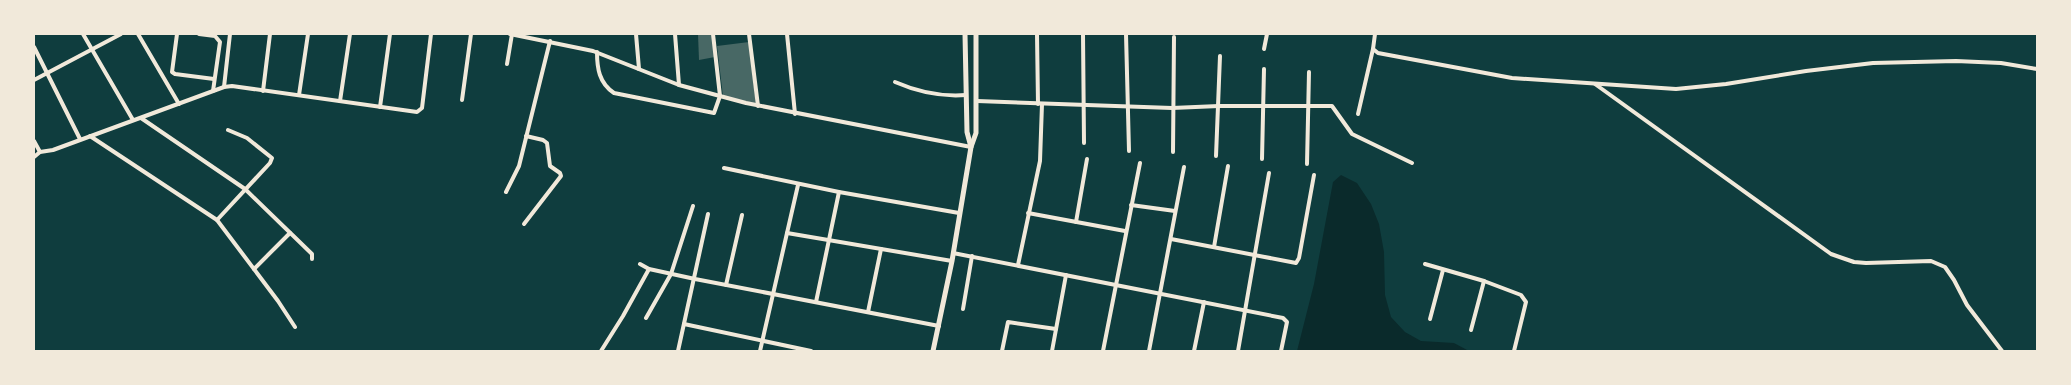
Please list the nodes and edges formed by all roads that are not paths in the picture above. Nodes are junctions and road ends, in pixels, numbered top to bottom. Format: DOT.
graph roads {
  1 [pos="84,34"];
  2 [pos="121,34"];
  3 [pos="138,34"];
  4 [pos="177,34"];
  5 [pos="200,34"];
  6 [pos="230,34"];
  7 [pos="270,34"];
  8 [pos="308,34"];
  9 [pos="350,34"];
  10 [pos="390,34"];
  11 [pos="431,34"];
  12 [pos="471,34"];
  13 [pos="511,34"];
  14 [pos="636,34"];
  15 [pos="675,34"];
  16 [pos="713,34"];
  17 [pos="749,34"];
  18 [pos="787,34"];
  19 [pos="965,34"];
  20 [pos="976,34"];
  21 [pos="1037,34"];
  22 [pos="1083,34"];
  23 [pos="1126,34"];
  24 [pos="1267,34"];
  25 [pos="1375,34"];
  26 [pos="1174,37"];
  27 [pos="550,41"];
  28 [pos="34,47"];
  29 [pos="1374,49"];
  30 [pos="92,50"];
  31 [pos="1264,50"];
  32 [pos="596,52"];
  33 [pos="1220,56"];
  34 [pos="507,64"];
  35 [pos="639,69"];
  36 [pos="1264,69"];
  37 [pos="2037,69"];
  38 [pos="1309,72"];
  39 [pos="47,73"];
  40 [pos="214,79"];
  41 [pos="34,80"];
  42 [pos="895,82"];
  43 [pos="1595,84"];
  44 [pos="680,85"];
  45 [pos="224,87"];
  46 [pos="263,90"];
  47 [pos="213,91"];
  48 [pos="298,95"];
  49 [pos="966,95"];
  50 [pos="720,96"];
  51 [pos="462,100"];
  52 [pos="340,101"];
  53 [pos="977,101"];
  54 [pos="179,104"];
  55 [pos="1040,104"];
  56 [pos="1084,105"];
  57 [pos="1308,105"];
  58 [pos="758,106"];
  59 [pos="1127,106"];
  60 [pos="1219,106"];
  61 [pos="1264,106"];
  62 [pos="380,107"];
  63 [pos="1172,108"];
  64 [pos="795,114"];
  65 [pos="1358,114"];
  66 [pos="141,118"];
  67 [pos="133,120"];
  68 [pos="228,130"];
  69 [pos="90,136"];
  70 [pos="526,136"];
  71 [pos="80,139"];
  72 [pos="34,141"];
  73 [pos="1084,144"];
  74 [pos="971,147"];
  75 [pos="40,152"];
  76 [pos="1129,152"];
  77 [pos="1172,152"];
  78 [pos="1216,156"];
  79 [pos="34,157"];
  80 [pos="1087,159"];
  81 [pos="1262,159"];
  82 [pos="1140,163"];
  83 [pos="1412,163"];
  84 [pos="1307,164"];
  85 [pos="1228,166"];
  86 [pos="1184,167"];
  87 [pos="724,168"];
  88 [pos="1269,174"];
  89 [pos="1314,175"];
  90 [pos="798,184"];
  91 [pos="245,189"];
  92 [pos="506,192"];
  93 [pos="839,192"];
  94 [pos="1131,205"];
  95 [pos="693,206"];
  96 [pos="1175,211"];
  97 [pos="959,213"];
  98 [pos="1028,213"];
  99 [pos="708,214"];
  100 [pos="742,215"];
  101 [pos="218,220"];
  102 [pos="1076,222"];
  103 [pos="524,224"];
  104 [pos="1125,231"];
  105 [pos="290,233"];
  106 [pos="787,233"];
  107 [pos="1171,239"];
  108 [pos="829,240"];
  109 [pos="1214,247"];
  110 [pos="880,249"];
  111 [pos="953,253"];
  112 [pos="972,256"];
  113 [pos="1254,256"];
  114 [pos="312,259"];
  115 [pos="952,261"];
  116 [pos="640,264"];
  117 [pos="1425,264"];
  118 [pos="1018,266"];
  119 [pos="254,269"];
  120 [pos="649,269"];
  121 [pos="1443,270"];
  122 [pos="671,274"];
  123 [pos="1066,275"];
  124 [pos="695,279"];
  125 [pos="1484,281"];
  126 [pos="1115,284"];
  127 [pos="726,285"];
  128 [pos="772,293"];
  129 [pos="1161,294"];
  130 [pos="816,302"];
  131 [pos="1204,302"];
  132 [pos="963,309"];
  133 [pos="1245,310"];
  134 [pos="868,312"];
  135 [pos="646,318"];
  136 [pos="1430,319"];
  137 [pos="684,324"];
  138 [pos="939,326"];
  139 [pos="295,327"];
  140 [pos="1056,329"];
  141 [pos="1471,330"];
  142 [pos="762,341"];
  143 [pos="601,351"];
  144 [pos="678,351"];
  145 [pos="760,351"];
  146 [pos="811,351"];
  147 [pos="933,351"];
  148 [pos="1002,351"];
  149 [pos="1052,351"];
  150 [pos="1103,351"];
  151 [pos="1149,351"];
  152 [pos="1194,351"];
  153 [pos="1238,351"];
  154 [pos="1281,351"];
  155 [pos="1514,351"];
  156 [pos="2002,351"];
  1 -- 30 [label="street"];
  2 -- 30 [label="street"];
  3 -- 54 [label="street"];
  4 -- 40 [label="street"];
  5 -- 40 [label="street"];
  6 -- 45 [label="street"];
  7 -- 46 [label="street"];
  8 -- 48 [label="street"];
  9 -- 52 [label="street"];
  10 -- 62 [label="street"];
  11 -- 62 [label="street"];
  12 -- 51 [label="street"];
  13 -- 27 [label="street"];
  13 -- 34 [label="street"];
  14 -- 35 [label="street"];
  15 -- 44 [label="street"];
  16 -- 50 [label="street"];
  17 -- 58 [label="street"];
  18 -- 64 [label="street"];
  19 -- 49 [label="street"];
  20 -- 53 [label="street"];
  21 -- 55 [label="street"];
  22 -- 56 [label="street"];
  23 -- 59 [label="street"];
  24 -- 31 [label="street"];
  25 -- 29 [label="street"];
  26 -- 63 [label="street"];
  27 -- 32 [label="street"];
  27 -- 70 [label="street"];
  28 -- 39 [label="street"];
  29 -- 43 [label="street"];
  29 -- 65 [label="street"];
  30 -- 39 [label="street"];
  30 -- 67 [label="street"];
  32 -- 35 [label="street"];
  32 -- 50 [label="street"];
  33 -- 60 [label="street"];
  35 -- 44 [label="street"];
  36 -- 61 [label="street"];
  37 -- 43 [label="street"];
  38 -- 57 [label="street"];
  39 -- 41 [label="street"];
  39 -- 71 [label="street"];
  40 -- 47 [label="street"];
  42 -- 49 [label="street"];
  43 -- 156 [label="street"];
  44 -- 50 [label="street"];
  45 -- 46 [label="street"];
  45 -- 47 [label="street"];
  46 -- 48 [label="street"];
  47 -- 54 [label="street"];
  48 -- 52 [label="street"];
  49 -- 74 [label="street"];
  50 -- 58 [label="street"];
  52 -- 62 [label="street"];
  53 -- 55 [label="street"];
  53 -- 74 [label="street"];
  54 -- 66 [label="street"];
  55 -- 56 [label="street"];
  55 -- 98 [label="street"];
  56 -- 59 [label="street"];
  56 -- 73 [label="street"];
  57 -- 61 [label="street"];
  57 -- 83 [label="street"];
  57 -- 84 [label="street"];
  58 -- 64 [label="street"];
  59 -- 63 [label="street"];
  59 -- 76 [label="street"];
  60 -- 61 [label="street"];
  60 -- 63 [label="street"];
  60 -- 78 [label="street"];
  61 -- 81 [label="street"];
  63 -- 77 [label="street"];
  64 -- 74 [label="street"];
  66 -- 67 [label="street"];
  66 -- 91 [label="street"];
  67 -- 69 [label="street"];
  68 -- 91 [label="street"];
  69 -- 71 [label="street"];
  69 -- 101 [label="street"];
  70 -- 92 [label="street"];
  70 -- 103 [label="street"];
  71 -- 75 [label="street"];
  72 -- 75 [label="street"];
  74 -- 97 [label="street"];
  75 -- 79 [label="street"];
  80 -- 102 [label="street"];
  82 -- 94 [label="street"];
  85 -- 109 [label="street"];
  86 -- 96 [label="street"];
  87 -- 90 [label="street"];
  88 -- 113 [label="street"];
  89 -- 113 [label="street"];
  90 -- 93 [label="street"];
  90 -- 106 [label="street"];
  91 -- 101 [label="street"];
  91 -- 105 [label="street"];
  93 -- 97 [label="street"];
  93 -- 108 [label="street"];
  94 -- 96 [label="street"];
  94 -- 104 [label="street"];
  95 -- 122 [label="street"];
  96 -- 107 [label="street"];
  97 -- 111 [label="street"];
  98 -- 102 [label="street"];
  98 -- 118 [label="street"];
  99 -- 124 [label="street"];
  100 -- 127 [label="street"];
  101 -- 119 [label="street"];
  102 -- 104 [label="street"];
  104 -- 126 [label="street"];
  105 -- 114 [label="street"];
  105 -- 119 [label="street"];
  106 -- 108 [label="street"];
  106 -- 128 [label="street"];
  107 -- 109 [label="street"];
  107 -- 129 [label="street"];
  108 -- 110 [label="street"];
  108 -- 130 [label="street"];
  109 -- 113 [label="street"];
  110 -- 115 [label="street"];
  110 -- 134 [label="street"];
  111 -- 112 [label="street"];
  111 -- 115 [label="street"];
  112 -- 118 [label="street"];
  112 -- 132 [label="street"];
  113 -- 133 [label="street"];
  115 -- 138 [label="street"];
  116 -- 120 [label="street"];
  117 -- 121 [label="street"];
  118 -- 123 [label="street"];
  119 -- 139 [label="street"];
  120 -- 122 [label="street"];
  120 -- 143 [label="street"];
  121 -- 125 [label="street"];
  121 -- 136 [label="street"];
  122 -- 124 [label="street"];
  122 -- 135 [label="street"];
  123 -- 126 [label="street"];
  123 -- 140 [label="street"];
  124 -- 127 [label="street"];
  124 -- 137 [label="street"];
  125 -- 141 [label="street"];
  125 -- 155 [label="street"];
  126 -- 129 [label="street"];
  126 -- 150 [label="street"];
  127 -- 128 [label="street"];
  128 -- 130 [label="street"];
  128 -- 142 [label="street"];
  129 -- 131 [label="street"];
  129 -- 151 [label="street"];
  130 -- 134 [label="street"];
  131 -- 133 [label="street"];
  131 -- 152 [label="street"];
  133 -- 153 [label="street"];
  133 -- 154 [label="street"];
  134 -- 138 [label="street"];
  137 -- 142 [label="street"];
  137 -- 144 [label="street"];
  138 -- 147 [label="street"];
  140 -- 148 [label="street"];
  140 -- 149 [label="street"];
  142 -- 145 [label="street"];
  142 -- 146 [label="street"];
}
